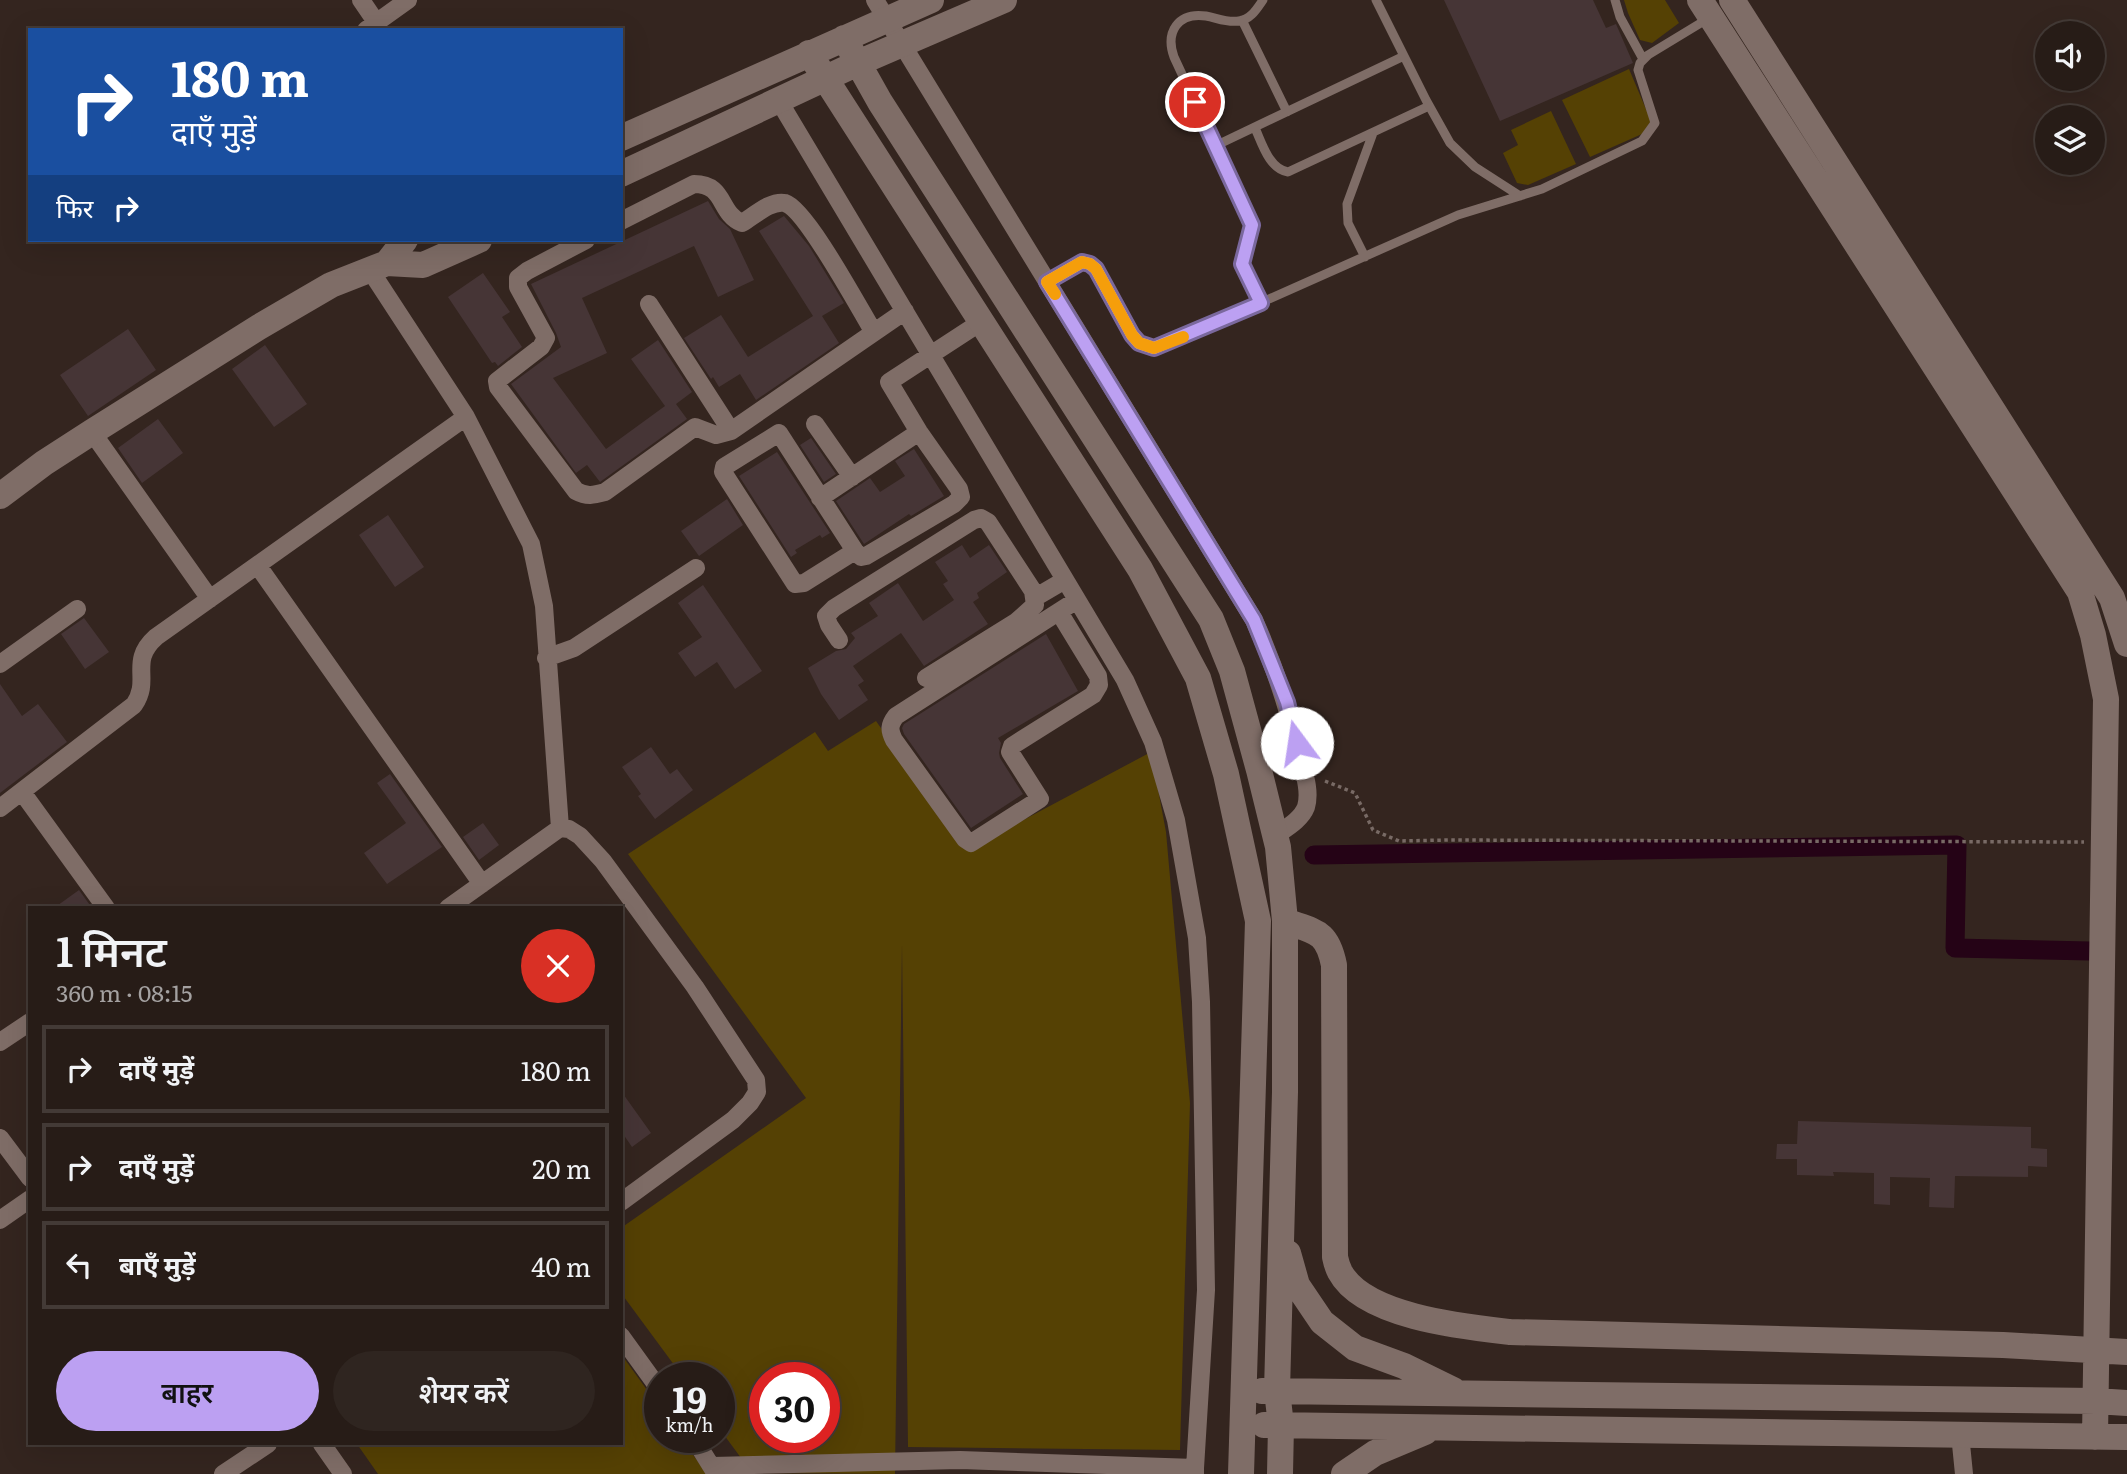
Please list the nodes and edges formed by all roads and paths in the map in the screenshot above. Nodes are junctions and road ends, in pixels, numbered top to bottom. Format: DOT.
graph roads {
  1 [pos="361,0"];
  2 [pos="408,0"];
  3 [pos="931,0"];
  4 [pos="1004,0"];
  5 [pos="1263,0"];
  6 [pos="1376,0"];
  7 [pos="1615,0"];
  8 [pos="1732,0"];
  9 [pos="1705,8"];
  10 [pos="881,9"];
  11 [pos="1242,20"];
  12 [pos="371,26"];
  13 [pos="844,38"];
  14 [pos="903,46"];
  15 [pos="809,52"];
  16 [pos="1404,57"];
  17 [pos="1643,59"];
  18 [pos="858,63"];
  19 [pos="826,78"];
  20 [pos="779,101"];
  21 [pos="1429,106"];
  22 [pos="1287,112"];
  23 [pos="1255,128"];
  24 [pos="1373,133"];
  25 [pos="623,137"];
  26 [pos="1215,146"];
  27 [pos="623,173"];
  28 [pos="1521,197"];
  29 [pos="623,220"];
  30 [pos="403,242"];
  31 [pos="475,242"];
  32 [pos="582,242"];
  33 [pos="1365,257"];
  34 [pos="379,267"];
  35 [pos="1047,282"];
  36 [pos="1261,303"];
  37 [pos="649,304"];
  38 [pos="905,312"];
  39 [pos="981,322"];
  40 [pos="873,331"];
  41 [pos="931,355"];
  42 [pos="466,417"];
  43 [pos="815,424"];
  44 [pos="731,431"];
  45 [pos="92,432"];
  46 [pos="919,432"];
  47 [pos="852,477"];
  48 [pos="0,496"];
  49 [pos="820,499"];
  50 [pos="855,551"];
  51 [pos="258,566"];
  52 [pos="696,569"];
  53 [pos="1065,580"];
  54 [pos="1035,597"];
  55 [pos="211,599"];
  56 [pos="1077,600"];
  57 [pos="78,609"];
  58 [pos="1059,612"];
  59 [pos="839,640"];
  60 [pos="2127,644"];
  61 [pos="546,658"];
  62 [pos="0,664"];
  63 [pos="926,678"];
  64 [pos="1318,778"];
  65 [pos="22,792"];
  66 [pos="0,808"];
  67 [pos="560,828"];
  68 [pos="1275,836"];
  69 [pos="2108,859"];
  70 [pos="482,884"];
  71 [pos="105,906"];
  72 [pos="451,906"];
  73 [pos="1285,921"];
  74 [pos="28,1023"];
  75 [pos="0,1042"];
  76 [pos="0,1138"];
  77 [pos="28,1175"];
  78 [pos="28,1200"];
  79 [pos="623,1201"];
  80 [pos="0,1220"];
  81 [pos="1281,1231"];
  82 [pos="623,1339"];
  83 [pos="2095,1350"];
  84 [pos="2127,1352"];
  85 [pos="644,1368"];
  86 [pos="1277,1391"];
  87 [pos="1242,1392"];
  88 [pos="1459,1393"];
  89 [pos="2096,1401"];
  90 [pos="2127,1404"];
  91 [pos="1242,1425"];
  92 [pos="1281,1425"];
  93 [pos="1436,1427"];
  94 [pos="1960,1434"];
  95 [pos="2095,1437"];
  96 [pos="2127,1437"];
  97 [pos="266,1445"];
  98 [pos="323,1445"];
  99 [pos="703,1453"];
  100 [pos="714,1470"];
  101 [pos="1195,1471"];
  102 [pos="223,1474"];
  103 [pos="343,1474"];
  104 [pos="1241,1474"];
  105 [pos="1280,1474"];
  106 [pos="1344,1474"];
  107 [pos="1964,1474"];
  1 -- 12 [label="street"];
  2 -- 12 [label="street"];
  3 -- 10 [label="main road"];
  4 -- 14 [label="main road"];
  5 -- 11 [label="lane"];
  6 -- 16 [label="lane"];
  7 -- 17 [label="lane"];
  8 -- 60 [label="main road"];
  9 -- 17 [label="lane"];
  9 -- 69 [label="main road"];
  10 -- 13 [label="main road"];
  10 -- 14 [label="street"];
  11 -- 22 [label="lane"];
  11 -- 26 [label="lane"];
  13 -- 15 [label="main road"];
  13 -- 18 [label="main road"];
  14 -- 18 [label="main road"];
  14 -- 35 [label="street"];
  15 -- 19 [label="main road"];
  15 -- 25 [label="main road"];
  16 -- 21 [label="lane"];
  16 -- 22 [label="lane"];
  17 -- 28 [label="lane"];
  18 -- 19 [label="main road"];
  18 -- 68 [label="main road"];
  19 -- 20 [label="main road"];
  19 -- 39 [label="main road"];
  20 -- 27 [label="main road"];
  20 -- 38 [label="street"];
  21 -- 24 [label="lane"];
  21 -- 28 [label="lane"];
  22 -- 23 [label="lane"];
  23 -- 24 [label="lane"];
  23 -- 26 [label="lane"];
  24 -- 33 [label="lane"];
  26 -- 36 [label="lane"];
  28 -- 33 [label="lane"];
  29 -- 40 [label="street"];
  30 -- 34 [label="main road"];
  31 -- 34 [label="main road"];
  32 -- 44 [label="street"];
  33 -- 36 [label="lane"];
  34 -- 42 [label="street"];
  34 -- 45 [label="main road"];
  35 -- 36 [label="lane"];
  35 -- 68 [label="street"];
  37 -- 44 [label="street"];
  38 -- 40 [label="street"];
  38 -- 41 [label="street"];
  39 -- 41 [label="street"];
  39 -- 87 [label="main road"];
  40 -- 44 [label="street"];
  41 -- 46 [label="street"];
  41 -- 53 [label="street"];
  42 -- 51 [label="street"];
  42 -- 61 [label="street"];
  43 -- 47 [label="street"];
  45 -- 48 [label="main road"];
  45 -- 55 [label="street"];
  46 -- 47 [label="street"];
  46 -- 50 [label="street"];
  47 -- 49 [label="street"];
  49 -- 50 [label="street"];
  49 -- 50 [label="street"];
  51 -- 55 [label="street"];
  51 -- 70 [label="street"];
  52 -- 61 [label="street"];
  53 -- 54 [label="street"];
  53 -- 56 [label="street"];
  54 -- 59 [label="street"];
  54 -- 63 [label="street"];
  55 -- 65 [label="street"];
  56 -- 58 [label="street"];
  56 -- 101 [label="street"];
  57 -- 62 [label="street"];
  58 -- 58 [label="street"];
  61 -- 67 [label="street"];
  64 -- 69 [label="path"];
  65 -- 66 [label="street"];
  65 -- 71 [label="street"];
  67 -- 70 [label="street"];
  67 -- 79 [label="street"];
  68 -- 73 [label="main road"];
  69 -- 83 [label="main road"];
  70 -- 72 [label="street"];
  73 -- 81 [label="main road"];
  73 -- 83 [label="main road"];
  74 -- 75 [label="street"];
  76 -- 77 [label="street"];
  78 -- 80 [label="street"];
  81 -- 86 [label="main road"];
  81 -- 88 [label="main road"];
  82 -- 85 [label="street"];
  83 -- 84 [label="main road"];
  83 -- 89 [label="main road"];
  86 -- 87 [label="main road"];
  86 -- 88 [label="main road"];
  86 -- 92 [label="main road"];
  87 -- 91 [label="main road"];
  88 -- 89 [label="main road"];
  89 -- 90 [label="main road"];
  89 -- 95 [label="main road"];
  91 -- 92 [label="main road"];
  91 -- 104 [label="main road"];
  92 -- 93 [label="main road"];
  92 -- 105 [label="main road"];
  93 -- 94 [label="main road"];
  93 -- 106 [label="main road"];
  94 -- 95 [label="main road"];
  94 -- 107 [label="street"];
  95 -- 96 [label="main road"];
  97 -- 102 [label="street"];
  98 -- 103 [label="street"];
  99 -- 100 [label="street"];
  100 -- 101 [label="street"];
}
